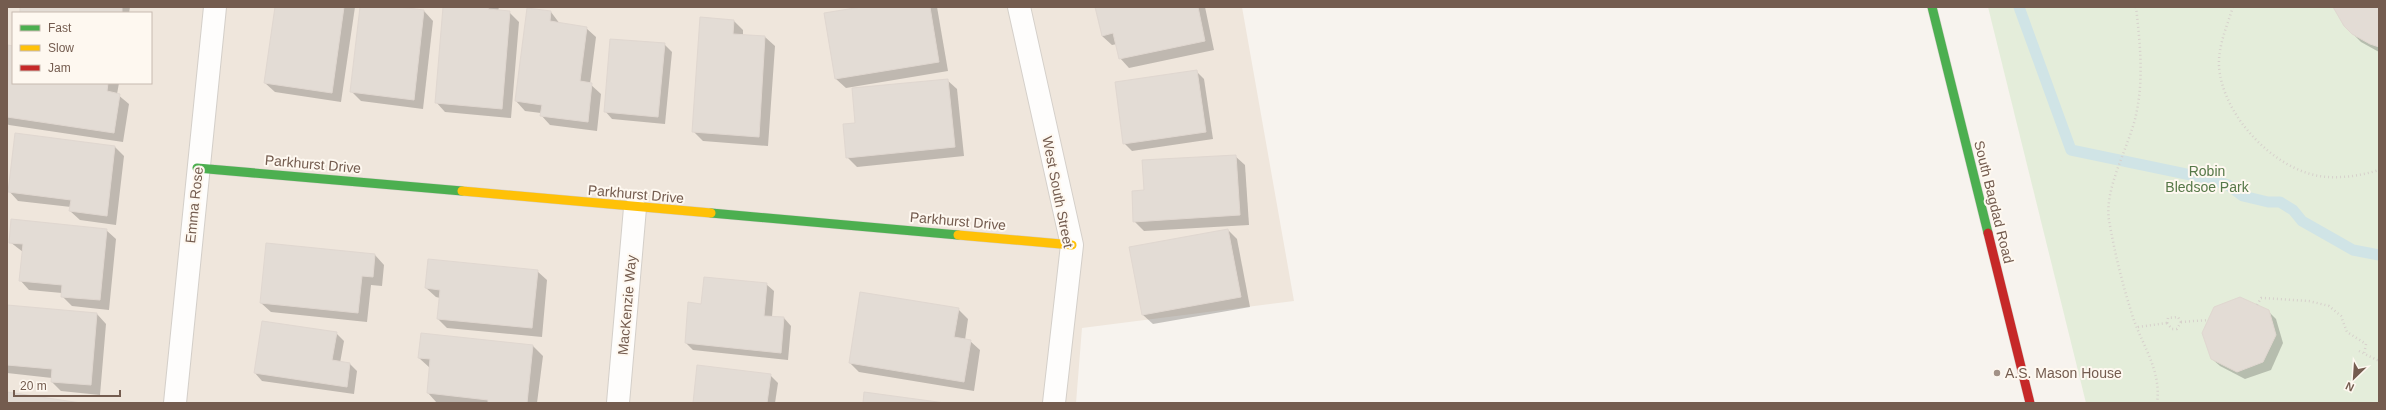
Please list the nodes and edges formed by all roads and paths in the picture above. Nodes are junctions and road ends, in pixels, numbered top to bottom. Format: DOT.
graph roads {
  1 [pos="215,7"];
  2 [pos="1019,7"];
  3 [pos="1932,7"];
  4 [pos="2136,7"];
  5 [pos="2233,7"];
  6 [pos="197,168"];
  7 [pos="2379,170"];
  8 [pos="635,208"];
  9 [pos="1072,245"];
  10 [pos="2257,305"];
  11 [pos="2208,320"];
  12 [pos="2181,322"];
  13 [pos="2167,323"];
  14 [pos="2138,328"];
  15 [pos="2359,351"];
  16 [pos="2364,354"];
  17 [pos="2379,361"];
  18 [pos="174,403"];
  19 [pos="618,403"];
  20 [pos="1054,403"];
  21 [pos="2030,403"];
  22 [pos="2157,403"];
  1 -- 6 [label="street, Emma Rose"];
  2 -- 9 [label="street, West South Street"];
  3 -- 21 [label="street, South Bagdad Road"];
  4 -- 14 [label="path"];
  5 -- 7 [label="path"];
  6 -- 8 [label="street, Parkhurst Drive"];
  6 -- 18 [label="street, Emma Rose"];
  8 -- 9 [label="street, Parkhurst Drive"];
  8 -- 19 [label="street, MacKenzie Way"];
  9 -- 20 [label="street, West South Street"];
  10 -- 16 [label="path"];
  11 -- 12 [label="path"];
  12 -- 13 [label="path"];
  12 -- 13 [label="path"];
  13 -- 14 [label="path"];
  14 -- 22 [label="path"];
  15 -- 16 [label="path"];
  16 -- 17 [label="path"];
}
